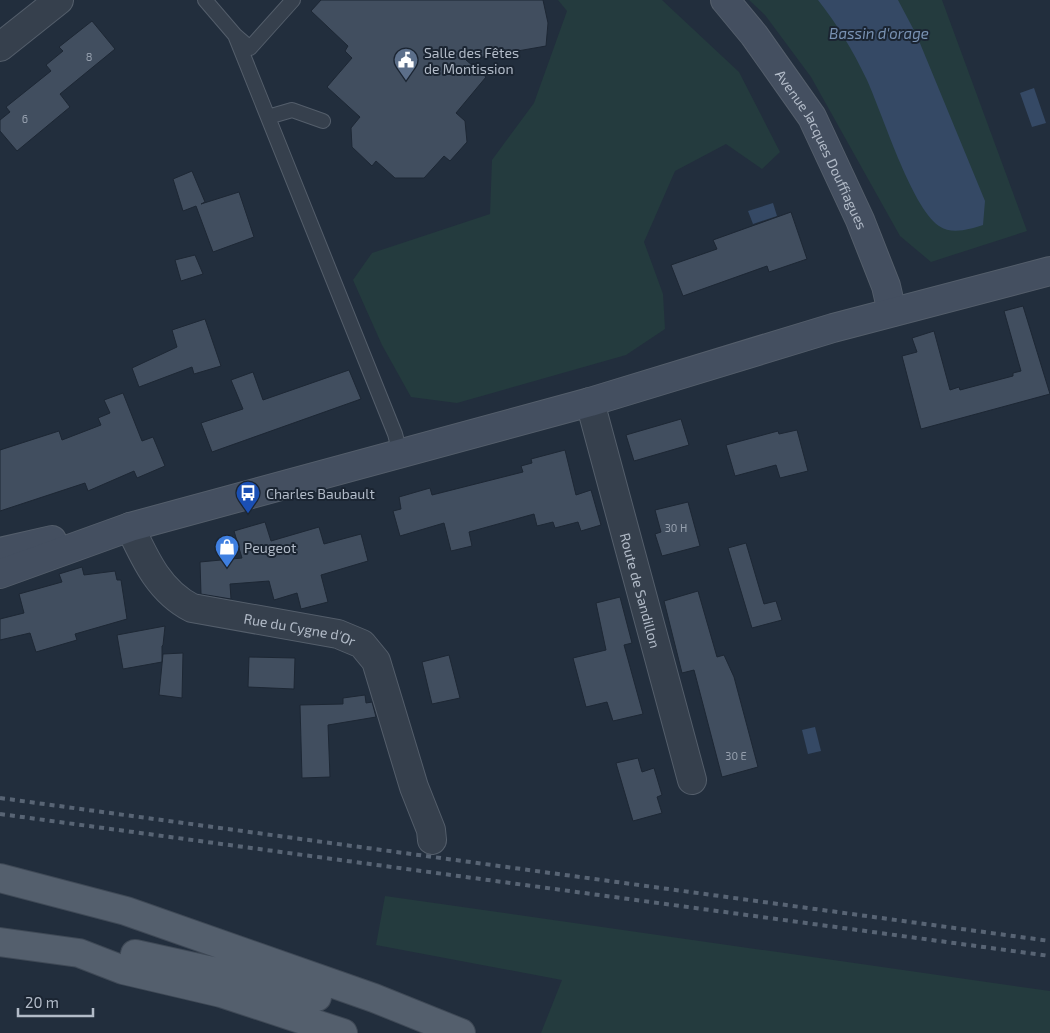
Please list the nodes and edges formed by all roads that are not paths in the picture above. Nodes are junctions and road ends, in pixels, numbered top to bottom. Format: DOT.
graph roads {
  1 [pos="59,0"];
  2 [pos="205,0"];
  3 [pos="293,0"];
  4 [pos="725,0"];
  5 [pos="235,35"];
  6 [pos="0,47"];
  7 [pos="268,117"];
  8 [pos="323,121"];
  9 [pos="1050,271"];
  10 [pos="892,312"];
  11 [pos="590,402"];
  12 [pos="400,453"];
  13 [pos="130,527"];
  14 [pos="0,552"];
  15 [pos="0,574"];
  16 [pos="692,780"];
  17 [pos="432,840"];
  18 [pos="0,878"];
  19 [pos="0,942"];
  20 [pos="73,952"];
  21 [pos="0,953"];
  22 [pos="343,1033"];
  23 [pos="419,1033"];
  24 [pos="461,1033"];
  1 -- 6 [label="street"];
  2 -- 5 [label="lane"];
  3 -- 5 [label="lane"];
  4 -- 10 [label="main road, Avenue Jacques Douffiagues"];
  5 -- 7 [label="lane"];
  7 -- 8 [label="lane"];
  7 -- 12 [label="lane"];
  9 -- 10 [label="main road"];
  10 -- 11 [label="main road"];
  11 -- 12 [label="main road"];
  11 -- 16 [label="street, Route de Sandillon"];
  12 -- 13 [label="main road"];
  13 -- 14 [label="main road"];
  13 -- 15 [label="main road"];
  13 -- 17 [label="street, Rue du Cygne d'Or"];
  18 -- 24 [label="main road"];
  19 -- 20 [label="main road"];
  20 -- 21 [label="main road"];
  20 -- 22 [label="main road"];
  20 -- 23 [label="main road"];
}
